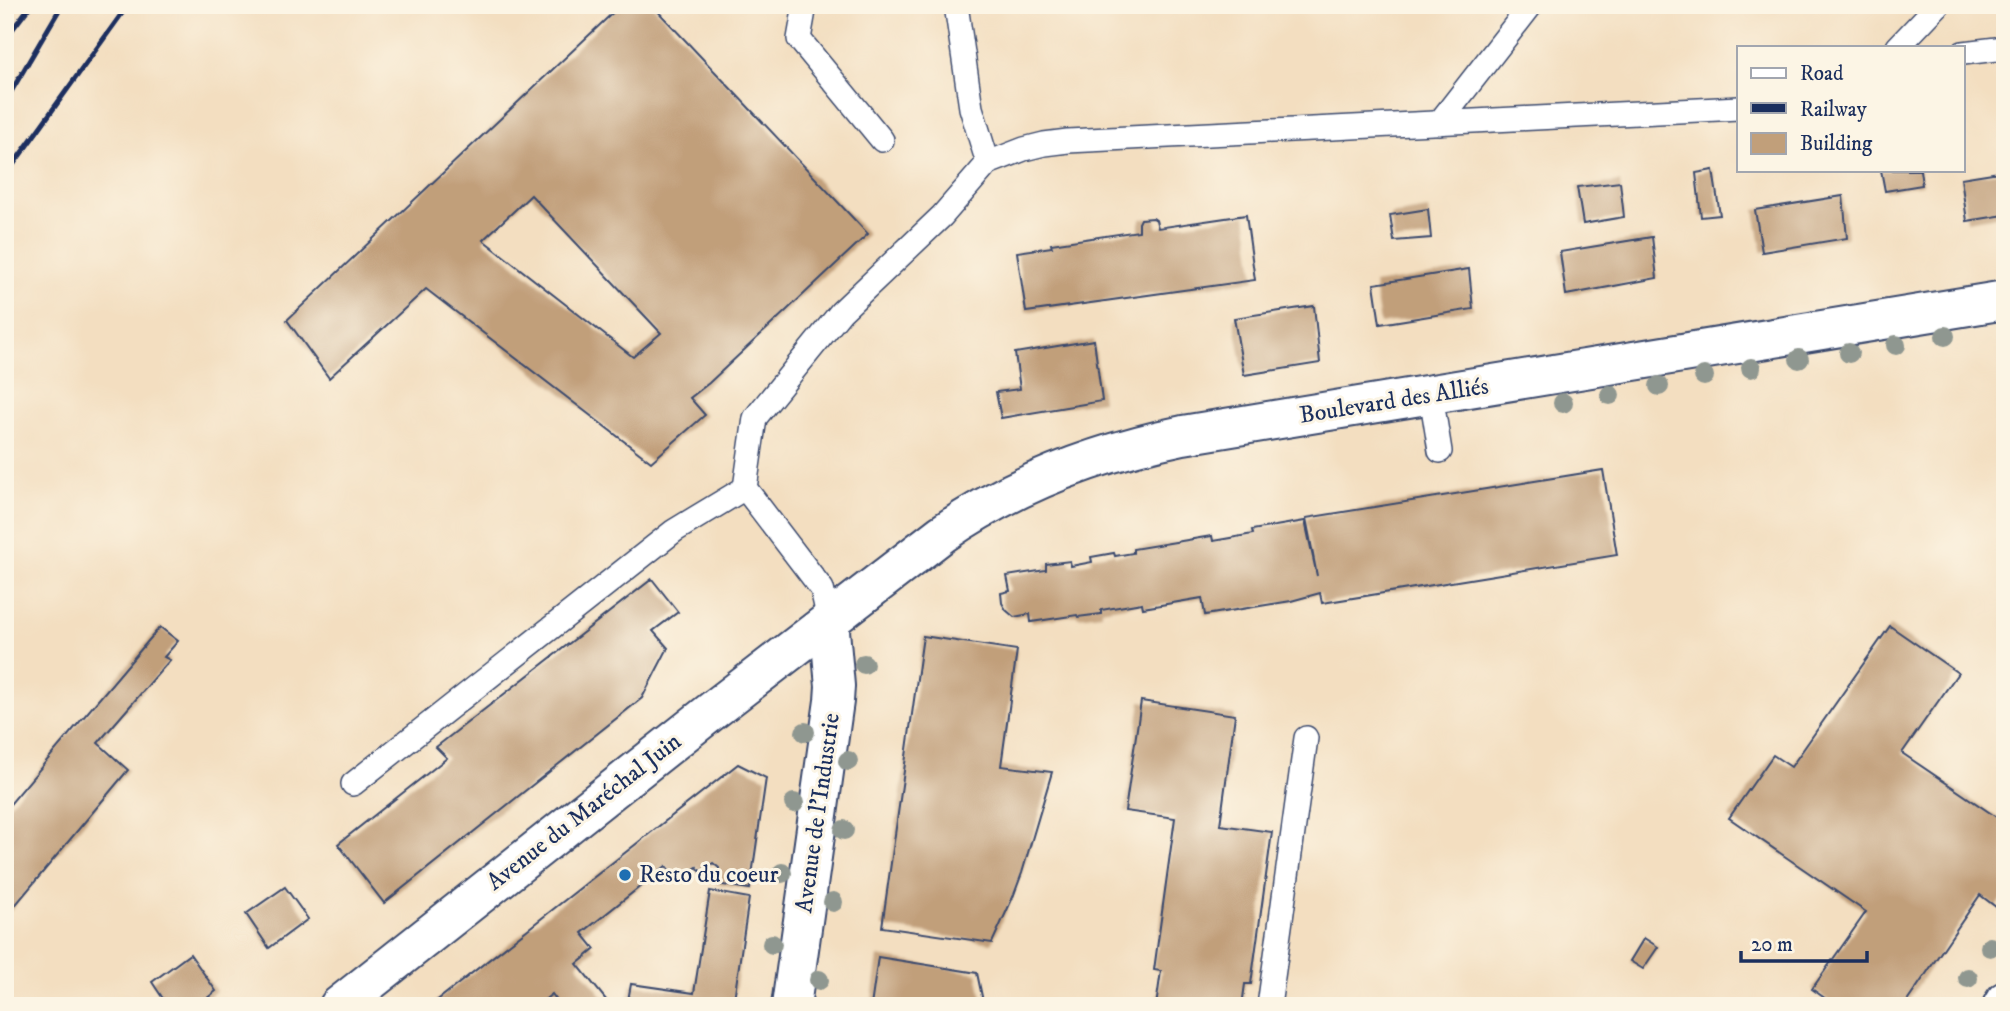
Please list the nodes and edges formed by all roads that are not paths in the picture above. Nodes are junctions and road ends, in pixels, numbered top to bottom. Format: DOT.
graph roads {
  1 [pos="805,5"];
  2 [pos="956,5"];
  3 [pos="1531,5"];
  4 [pos="1938,5"];
  5 [pos="1899,46"];
  6 [pos="2005,48"];
  7 [pos="1965,53"];
  8 [pos="1737,108"];
  9 [pos="1439,123"];
  10 [pos="882,140"];
  11 [pos="988,163"];
  12 [pos="2005,300"];
  13 [pos="1431,395"];
  14 [pos="1440,451"];
  15 [pos="745,488"];
  16 [pos="829,620"];
  17 [pos="1306,738"];
  18 [pos="353,784"];
  19 [pos="2005,1001"];
  20 [pos="339,1006"];
  21 [pos="791,1006"];
  22 [pos="1269,1006"];
  23 [pos="2002,1006"];
  1 -- 10 [label="lane"];
  2 -- 11 [label="lane"];
  3 -- 9 [label="lane"];
  4 -- 5 [label="lane"];
  6 -- 7 [label="lane"];
  8 -- 9 [label="lane"];
  9 -- 11 [label="lane"];
  11 -- 15 [label="lane"];
  12 -- 13 [label="main road, Boulevard des Alliés"];
  13 -- 14 [label="lane"];
  13 -- 16 [label="main road, Boulevard des Alliés"];
  15 -- 16 [label="lane"];
  15 -- 18 [label="lane"];
  16 -- 20 [label="main road, Avenue du Maréchal Juin"];
  16 -- 21 [label="main road, Avenue de l'Industrie"];
  17 -- 22 [label="lane"];
  19 -- 23 [label="main road"];
}
